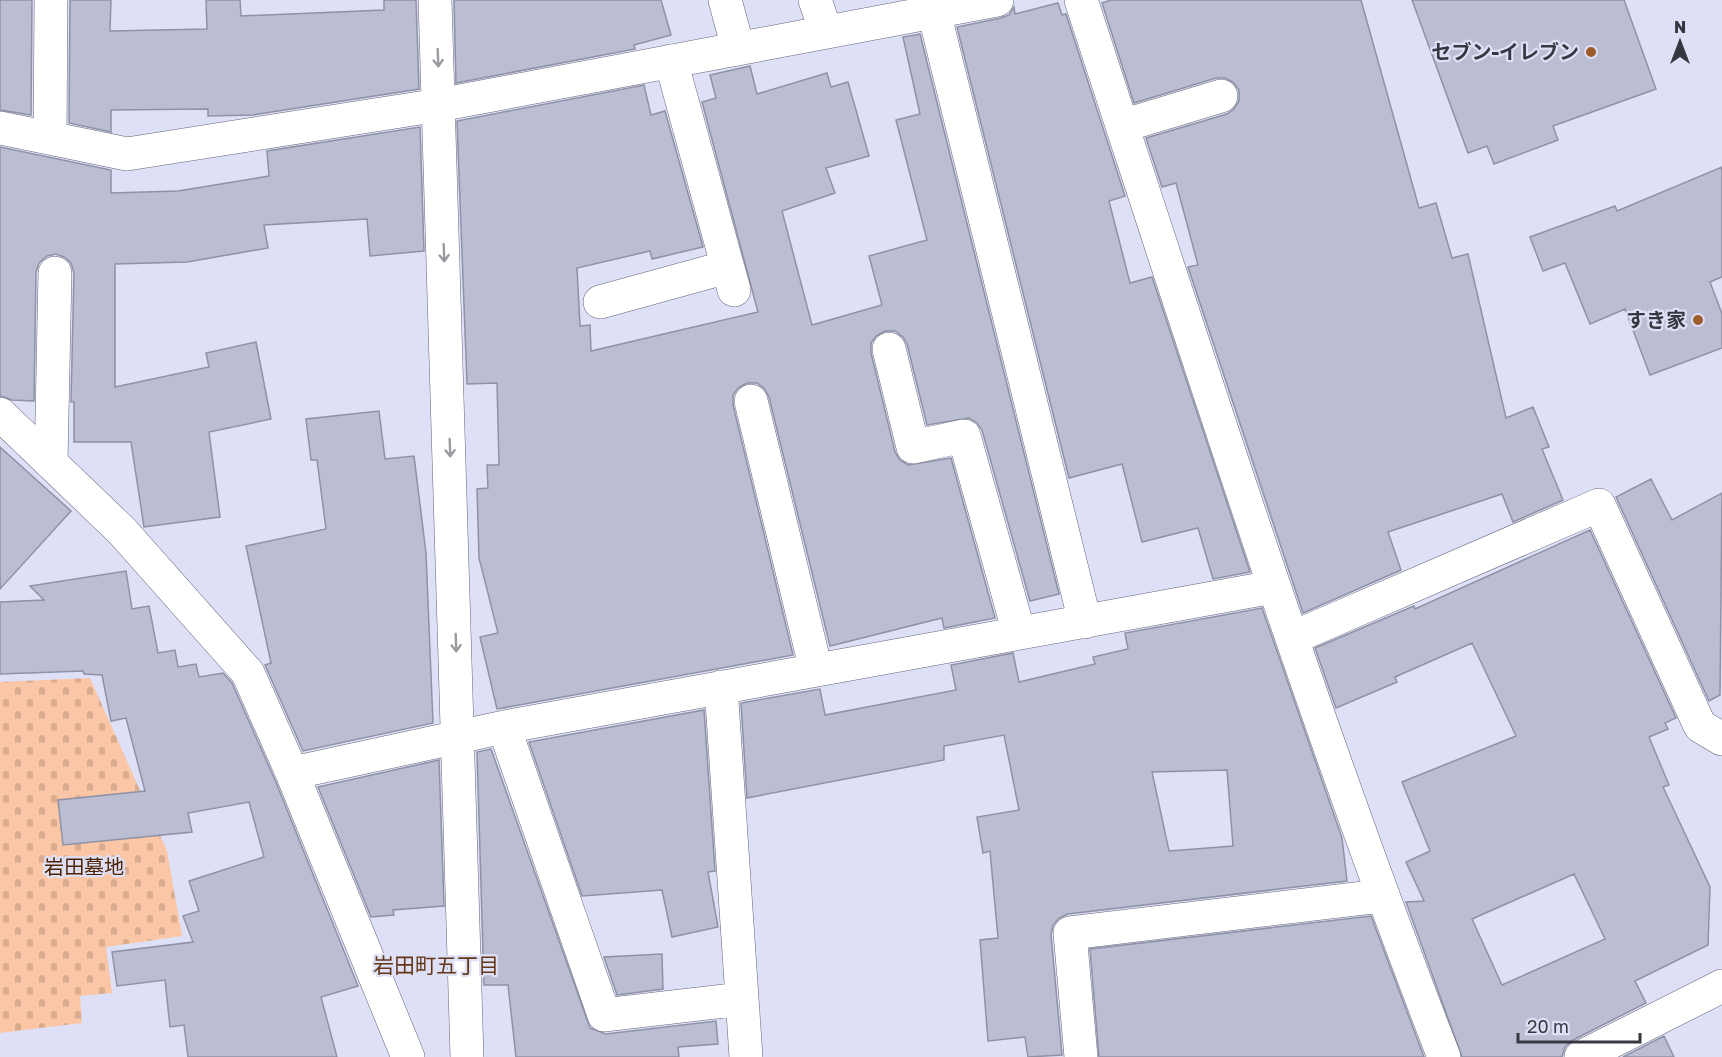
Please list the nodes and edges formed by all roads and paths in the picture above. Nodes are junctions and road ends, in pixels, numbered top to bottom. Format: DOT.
graph roads {
  1 [pos="435,0"];
  2 [pos="724,0"];
  3 [pos="815,0"];
  4 [pos="997,0"];
  5 [pos="1081,0"];
  6 [pos="51,1"];
  7 [pos="934,12"];
  8 [pos="826,32"];
  9 [pos="738,48"];
  10 [pos="671,61"];
  11 [pos="1221,96"];
  12 [pos="439,105"];
  13 [pos="1122,126"];
  14 [pos="0,128"];
  15 [pos="50,138"];
  16 [pos="55,273"];
  17 [pos="600,302"];
  18 [pos="889,349"];
  19 [pos="751,401"];
  20 [pos="0,414"];
  21 [pos="51,463"];
  22 [pos="1273,587"];
  23 [pos="1085,622"];
  24 [pos="1019,633"];
  25 [pos="1292,639"];
  26 [pos="816,670"];
  27 [pos="722,687"];
  28 [pos="504,727"];
  29 [pos="458,735"];
  30 [pos="1722,739"];
  31 [pos="292,773"];
  32 [pos="1382,896"];
  33 [pos="1722,986"];
  34 [pos="742,999"];
  35 [pos="408,1057"];
  36 [pos="467,1057"];
  37 [pos="746,1057"];
  38 [pos="1081,1057"];
  39 [pos="1444,1057"];
  40 [pos="1581,1057"];
  1 -- 12 [label="street, one-way"];
  2 -- 9 [label="street"];
  3 -- 8 [label="street"];
  4 -- 7 [label="street"];
  5 -- 13 [label="street"];
  6 -- 15 [label="street"];
  7 -- 8 [label="street"];
  7 -- 23 [label="street"];
  8 -- 9 [label="street"];
  9 -- 10 [label="street"];
  10 -- 12 [label="street"];
  10 -- 17 [label="street"];
  11 -- 13 [label="street"];
  12 -- 15 [label="street"];
  12 -- 29 [label="street, one-way"];
  13 -- 22 [label="street"];
  14 -- 15 [label="street"];
  16 -- 21 [label="street"];
  18 -- 24 [label="street"];
  19 -- 26 [label="street"];
  20 -- 21 [label="street"];
  21 -- 31 [label="street"];
  22 -- 23 [label="street"];
  22 -- 25 [label="street"];
  23 -- 24 [label="street"];
  24 -- 26 [label="street"];
  25 -- 30 [label="street"];
  25 -- 32 [label="street"];
  26 -- 27 [label="street"];
  27 -- 28 [label="street"];
  27 -- 34 [label="street"];
  28 -- 29 [label="street"];
  28 -- 34 [label="street"];
  29 -- 31 [label="street"];
  29 -- 36 [label="street"];
  31 -- 35 [label="street"];
  32 -- 38 [label="street"];
  32 -- 39 [label="street"];
  33 -- 40 [label="street"];
  34 -- 37 [label="street"];
}
